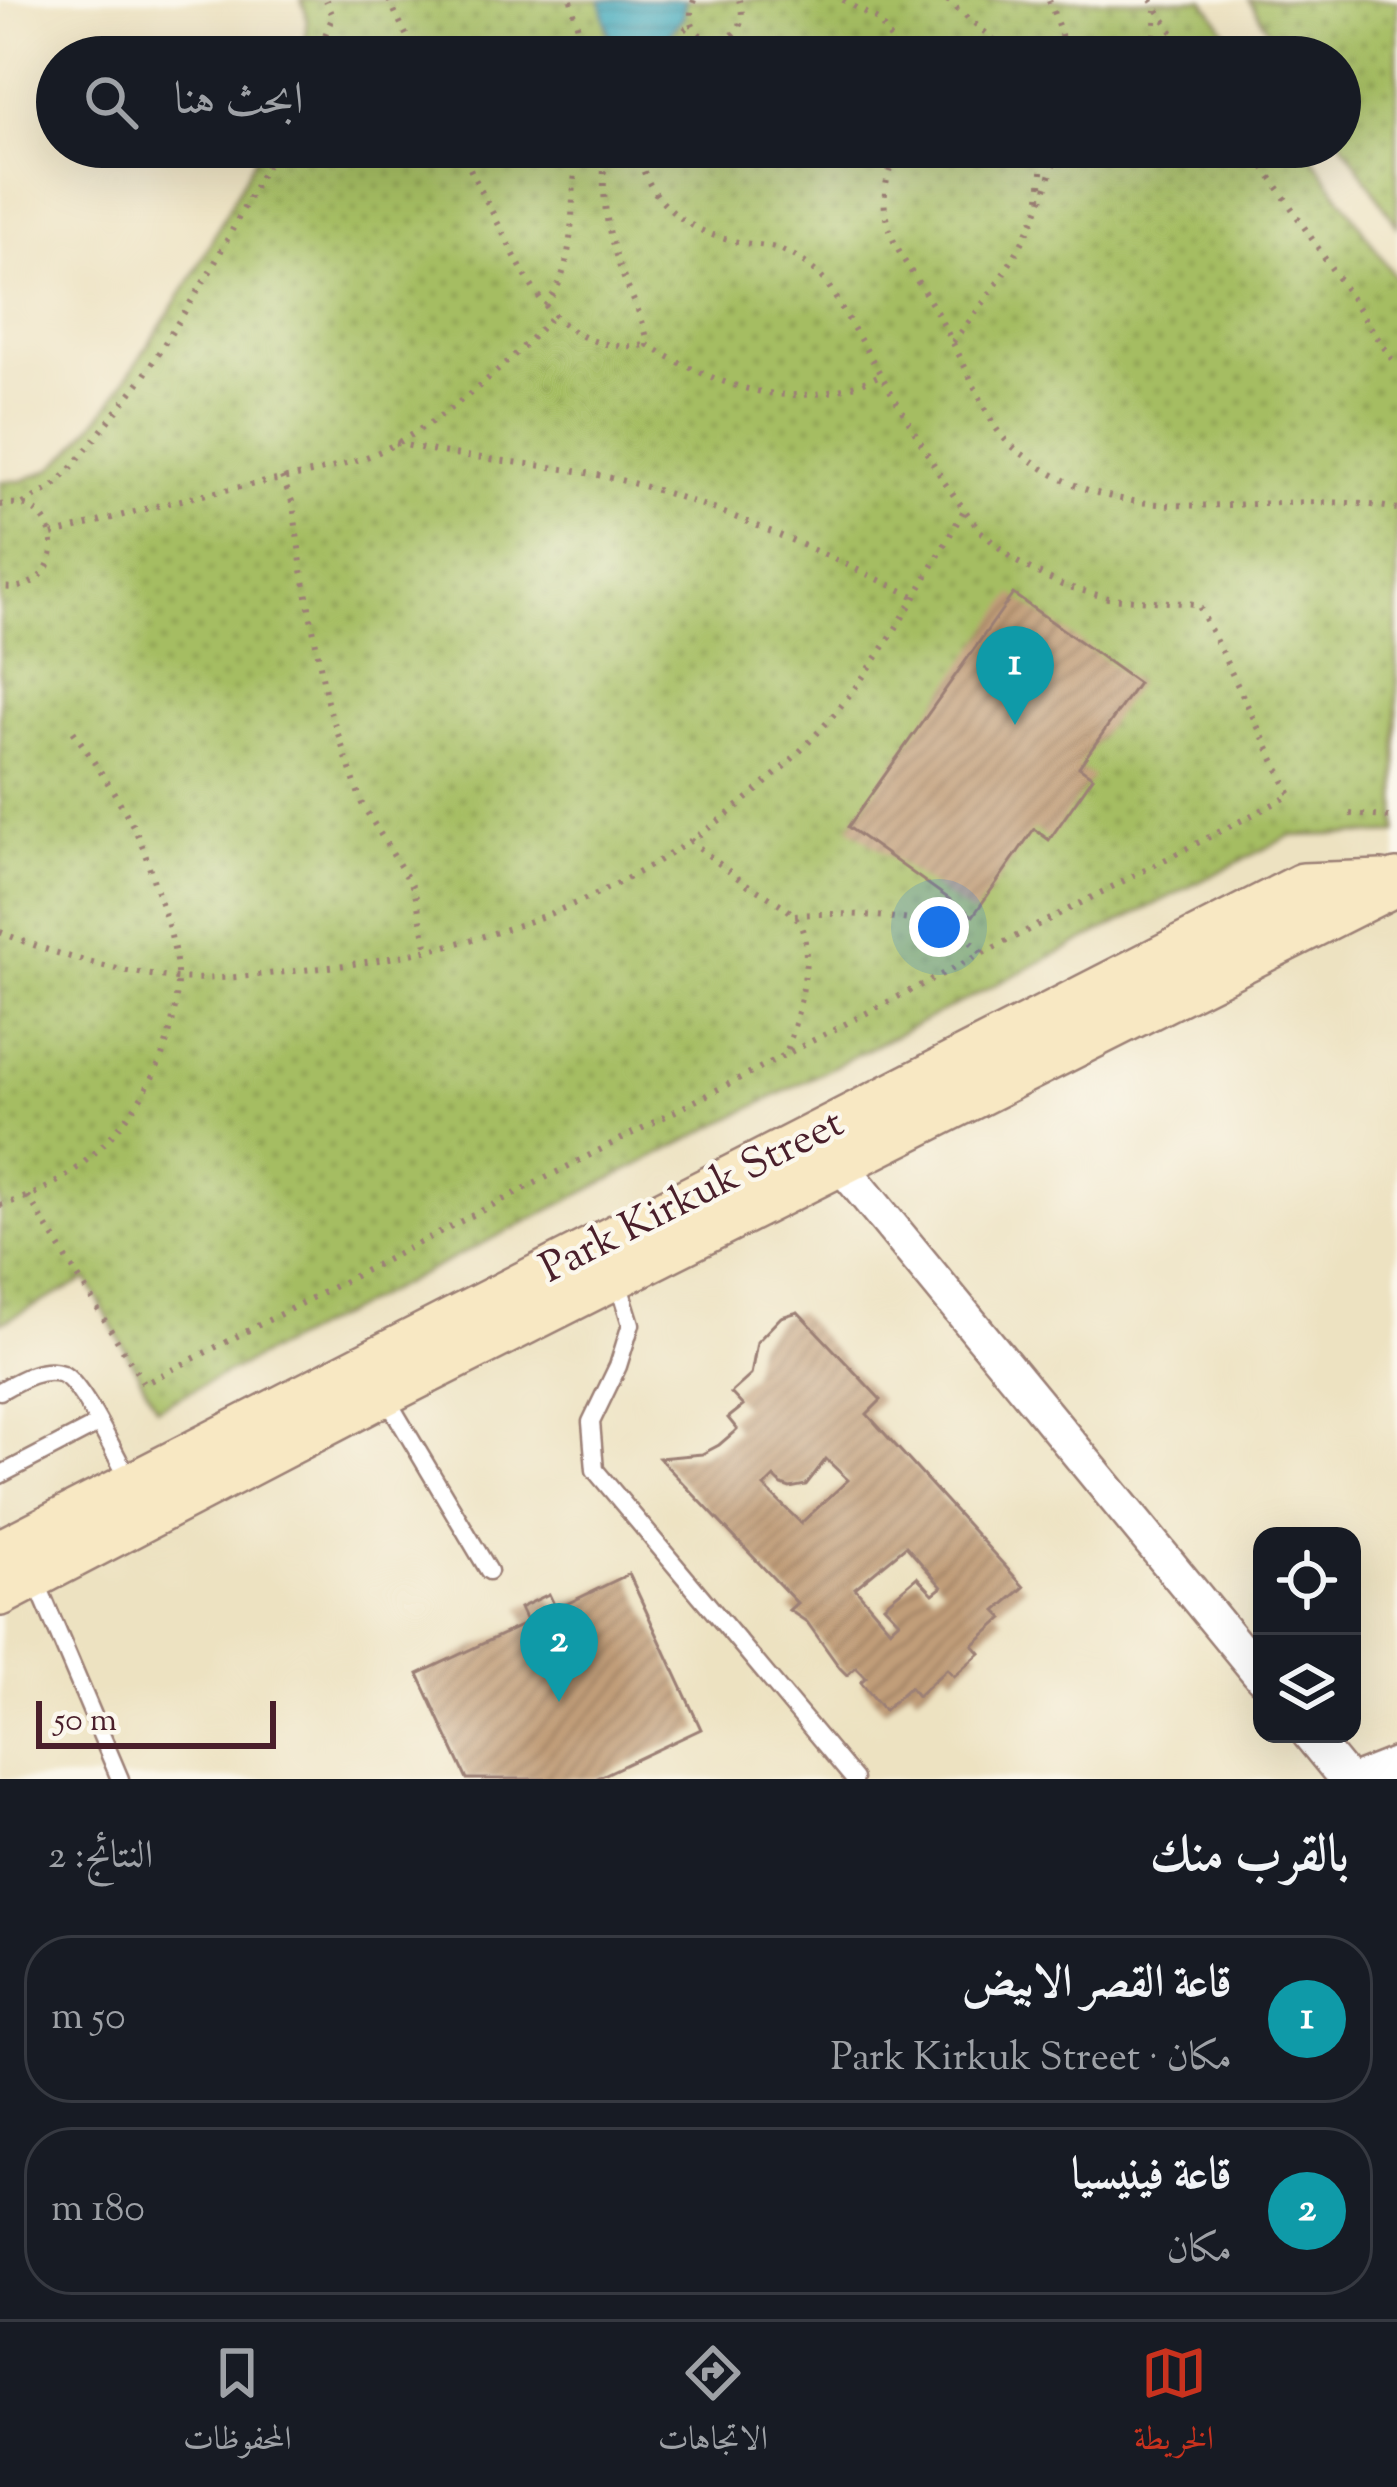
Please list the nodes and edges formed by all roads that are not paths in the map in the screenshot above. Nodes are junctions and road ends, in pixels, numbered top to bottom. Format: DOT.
graph roads {
  1 [pos="1397,882"];
  2 [pos="840,1164"];
  3 [pos="616,1276"];
  4 [pos="0,1390"];
  5 [pos="383,1393"];
  6 [pos="98,1424"];
  7 [pos="0,1475"];
  8 [pos="132,1485"];
  9 [pos="489,1571"];
  10 [pos="12,1574"];
  11 [pos="1253,1666"];
  12 [pos="1316,1743"];
  13 [pos="1397,1764"];
  14 [pos="120,1779"];
  15 [pos="854,1779"];
  16 [pos="1346,1779"];
  17 [pos="1360,1779"];
  1 -- 2 [label="main road"];
  1 -- 8 [label="main road, Park Kirkuk Street"];
  2 -- 3 [label="main road"];
  2 -- 11 [label="street"];
  3 -- 5 [label="main road"];
  3 -- 15 [label="lane"];
  4 -- 6 [label="lane"];
  5 -- 9 [label="lane"];
  5 -- 10 [label="main road"];
  6 -- 7 [label="lane"];
  6 -- 8 [label="lane"];
  8 -- 10 [label="main road, Park Kirkuk Street"];
  10 -- 14 [label="lane"];
  12 -- 16 [label="street"];
  13 -- 17 [label="street"];
}
